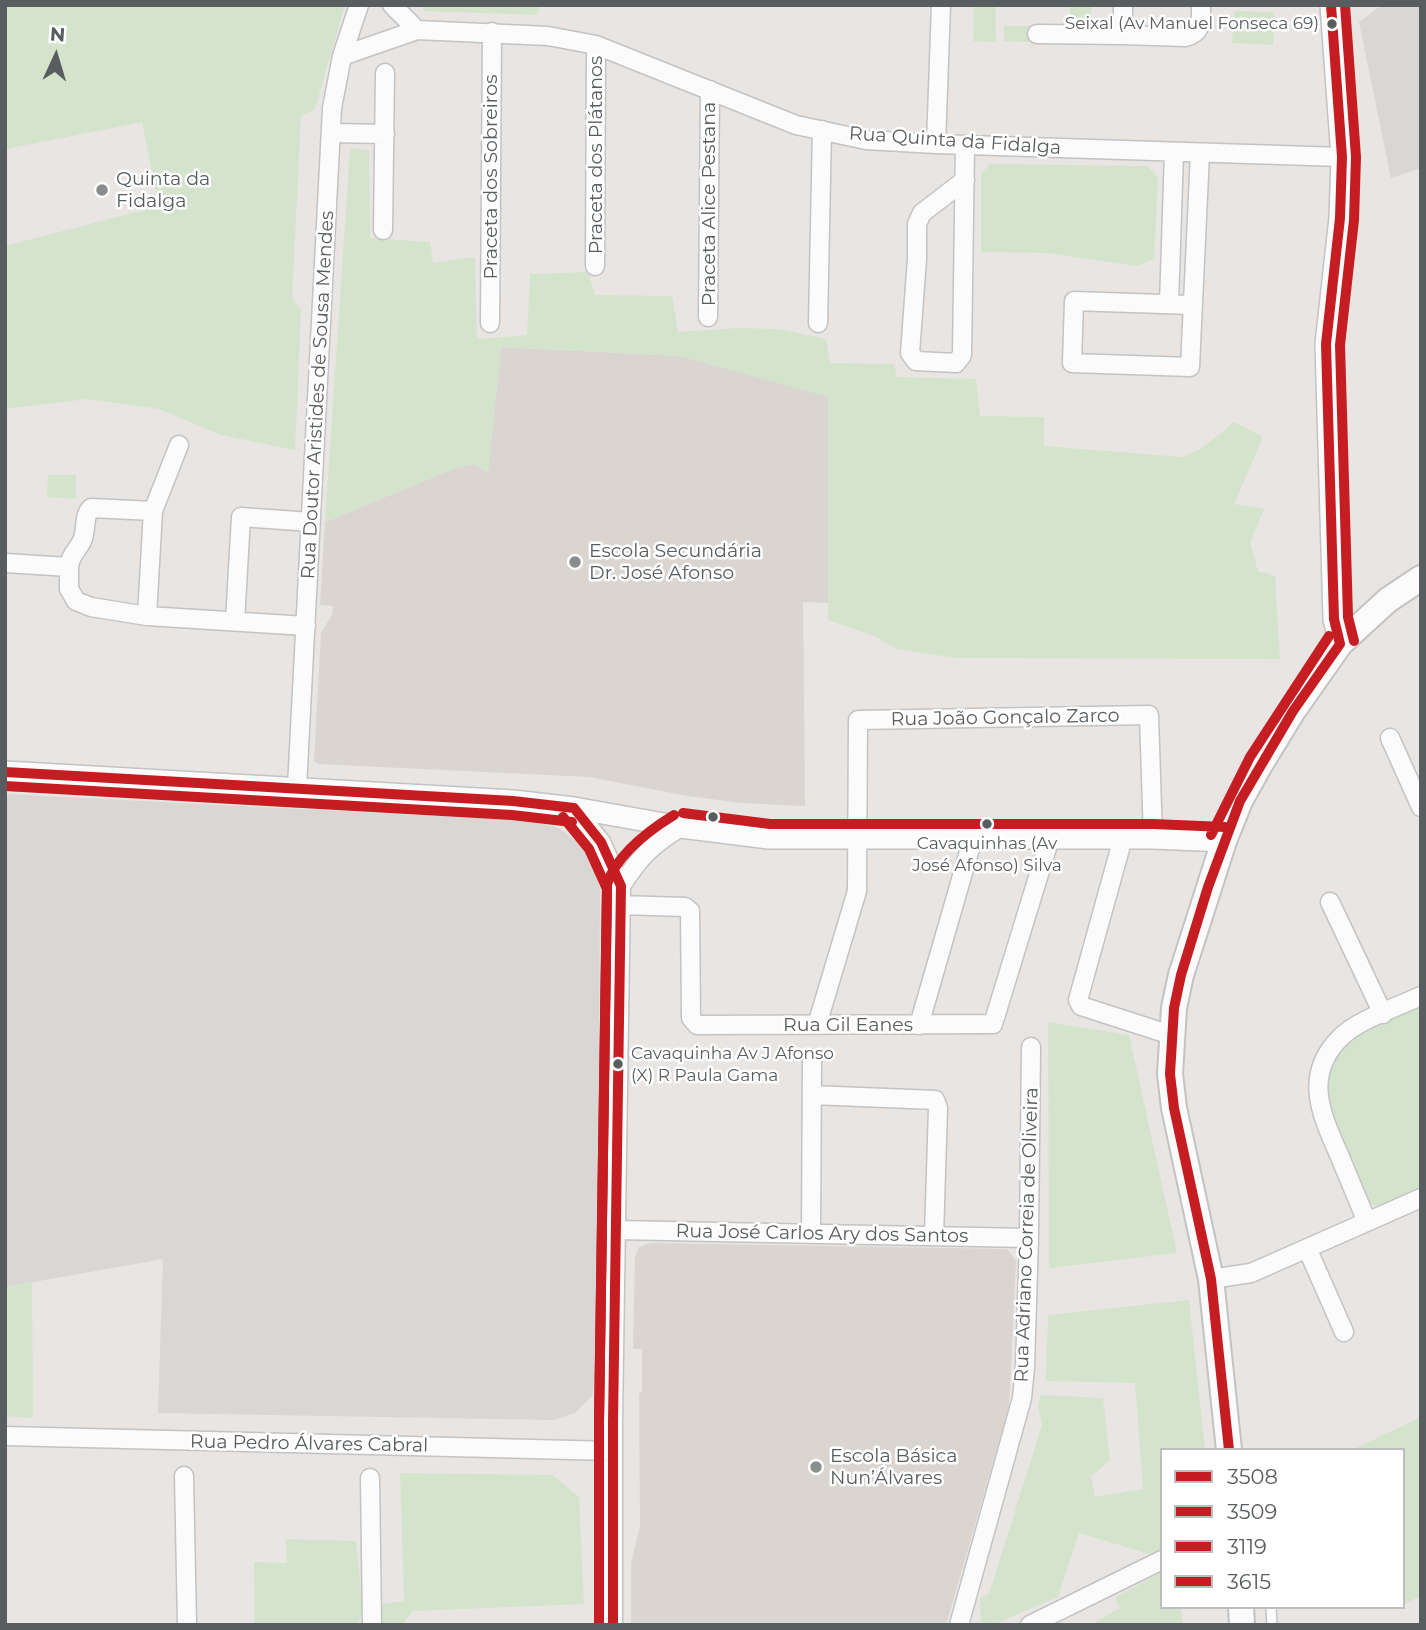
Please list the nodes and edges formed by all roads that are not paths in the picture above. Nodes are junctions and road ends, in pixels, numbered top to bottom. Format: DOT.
graph roads {
  1 [pos="359,5"];
  2 [pos="392,5"];
  3 [pos="941,5"];
  4 [pos="1123,5"];
  5 [pos="1202,5"];
  6 [pos="1331,5"];
  7 [pos="417,30"];
  8 [pos="492,32"];
  9 [pos="1037,34"];
  10 [pos="1123,35"];
  11 [pos="596,45"];
  12 [pos="342,56"];
  13 [pos="385,72"];
  14 [pos="710,90"];
  15 [pos="822,130"];
  16 [pos="331,133"];
  17 [pos="385,134"];
  18 [pos="936,144"];
  19 [pos="965,145"];
  20 [pos="1174,152"];
  21 [pos="1200,153"];
  22 [pos="1342,157"];
  23 [pos="965,180"];
  24 [pos="383,230"];
  25 [pos="595,266"];
  26 [pos="1169,304"];
  27 [pos="1192,305"];
  28 [pos="708,317"];
  29 [pos="490,323"];
  30 [pos="818,323"];
  31 [pos="179,445"];
  32 [pos="153,511"];
  33 [pos="311,522"];
  34 [pos="5,563"];
  35 [pos="69,567"];
  36 [pos="1421,578"];
  37 [pos="147,616"];
  38 [pos="235,621"];
  39 [pos="306,626"];
  40 [pos="1340,644"];
  41 [pos="1390,738"];
  42 [pos="5,772"];
  43 [pos="297,788"];
  44 [pos="1421,807"];
  45 [pos="574,808"];
  46 [pos="681,827"];
  47 [pos="973,838"];
  48 [pos="1050,838"];
  49 [pos="1123,838"];
  50 [pos="1153,838"];
  51 [pos="858,839"];
  52 [pos="1224,841"];
  53 [pos="621,886"];
  54 [pos="1330,902"];
  55 [pos="620,905"];
  56 [pos="1421,996"];
  57 [pos="1383,1014"];
  58 [pos="817,1025"];
  59 [pos="919,1025"];
  60 [pos="1171,1035"];
  61 [pos="1031,1047"];
  62 [pos="812,1060"];
  63 [pos="812,1095"];
  64 [pos="1421,1198"];
  65 [pos="1367,1222"];
  66 [pos="615,1230"];
  67 [pos="811,1233"];
  68 [pos="934,1236"];
  69 [pos="1029,1238"];
  70 [pos="1307,1248"];
  71 [pos="1211,1279"];
  72 [pos="1344,1332"];
  73 [pos="5,1436"];
  74 [pos="1229,1448"];
  75 [pos="613,1451"];
  76 [pos="184,1476"];
  77 [pos="370,1478"];
  78 [pos="1160,1561"];
  79 [pos="1032,1624"];
  80 [pos="187,1625"];
  81 [pos="372,1625"];
  82 [pos="613,1625"];
  83 [pos="959,1625"];
  1 -- 12 [label="street, Rua Doutor Aristides de Sousa Mendes"];
  2 -- 7 [label="street"];
  3 -- 18 [label="street"];
  4 -- 10 [label="street"];
  5 -- 10 [label="street"];
  6 -- 22 [label="street"];
  7 -- 8 [label="street, Rua Quinta da Fidalga"];
  7 -- 12 [label="street, Rua Quinta da Fidalga"];
  8 -- 11 [label="street, Rua Quinta da Fidalga"];
  8 -- 29 [label="street, Praceta dos Sobreiros"];
  9 -- 10 [label="street"];
  11 -- 14 [label="street, Rua Quinta da Fidalga"];
  11 -- 25 [label="street, Praceta dos Plátanos"];
  12 -- 16 [label="street, Rua Doutor Aristides de Sousa Mendes"];
  13 -- 17 [label="street"];
  14 -- 15 [label="street, Rua Quinta da Fidalga"];
  14 -- 28 [label="street, Praceta Alice Pestana"];
  15 -- 18 [label="street, Rua Quinta da Fidalga"];
  15 -- 30 [label="street"];
  16 -- 17 [label="street"];
  16 -- 33 [label="street, Rua Doutor Aristides de Sousa Mendes"];
  17 -- 24 [label="street"];
  18 -- 19 [label="street, Rua Quinta da Fidalga"];
  19 -- 20 [label="street, Rua Quinta da Fidalga"];
  19 -- 23 [label="street"];
  20 -- 21 [label="street, Rua Quinta da Fidalga"];
  20 -- 26 [label="street"];
  21 -- 22 [label="street, Rua Quinta da Fidalga"];
  21 -- 27 [label="street"];
  22 -- 40 [label="street"];
  23 -- 23 [label="street"];
  26 -- 27 [label="street"];
  26 -- 27 [label="street"];
  31 -- 32 [label="street"];
  32 -- 35 [label="street"];
  32 -- 37 [label="street"];
  33 -- 38 [label="street"];
  33 -- 39 [label="street, Rua Doutor Aristides de Sousa Mendes"];
  34 -- 35 [label="street"];
  35 -- 37 [label="street"];
  36 -- 40 [label="main road"];
  37 -- 38 [label="street"];
  38 -- 39 [label="street"];
  39 -- 43 [label="street, Rua Doutor Aristides de Sousa Mendes"];
  40 -- 52 [label="main road"];
  41 -- 44 [label="street"];
  42 -- 43 [label="street"];
  43 -- 45 [label="street"];
  45 -- 46 [label="street"];
  45 -- 53 [label="street"];
  46 -- 51 [label="street"];
  46 -- 53 [label="street"];
  47 -- 48 [label="street"];
  47 -- 51 [label="street"];
  47 -- 59 [label="street"];
  48 -- 49 [label="street"];
  48 -- 59 [label="street, Rua Gil Eanes"];
  49 -- 50 [label="street"];
  49 -- 60 [label="street"];
  50 -- 51 [label="street, Rua João Gonçalo Zarco"];
  50 -- 52 [label="street"];
  51 -- 58 [label="street"];
  52 -- 60 [label="main road"];
  53 -- 55 [label="street"];
  54 -- 57 [label="street"];
  55 -- 58 [label="street, Rua Gil Eanes"];
  55 -- 66 [label="street"];
  56 -- 57 [label="street"];
  57 -- 65 [label="street"];
  58 -- 59 [label="street, Rua Gil Eanes"];
  60 -- 71 [label="main road"];
  61 -- 69 [label="street, Rua Adriano Correia de Oliveira"];
  62 -- 63 [label="street"];
  63 -- 67 [label="street"];
  63 -- 68 [label="street"];
  64 -- 65 [label="street"];
  65 -- 70 [label="street"];
  66 -- 67 [label="street, Rua José Carlos Ary dos Santos"];
  66 -- 75 [label="street"];
  67 -- 68 [label="street, Rua José Carlos Ary dos Santos"];
  68 -- 69 [label="street, Rua José Carlos Ary dos Santos"];
  69 -- 83 [label="street, Rua Adriano Correia de Oliveira"];
  70 -- 71 [label="street"];
  70 -- 72 [label="street"];
  71 -- 74 [label="main road"];
  73 -- 75 [label="street, Rua Pedro Álvares Cabral"];
  75 -- 82 [label="street"];
  76 -- 80 [label="street"];
  77 -- 81 [label="street"];
  78 -- 79 [label="street"];
}
